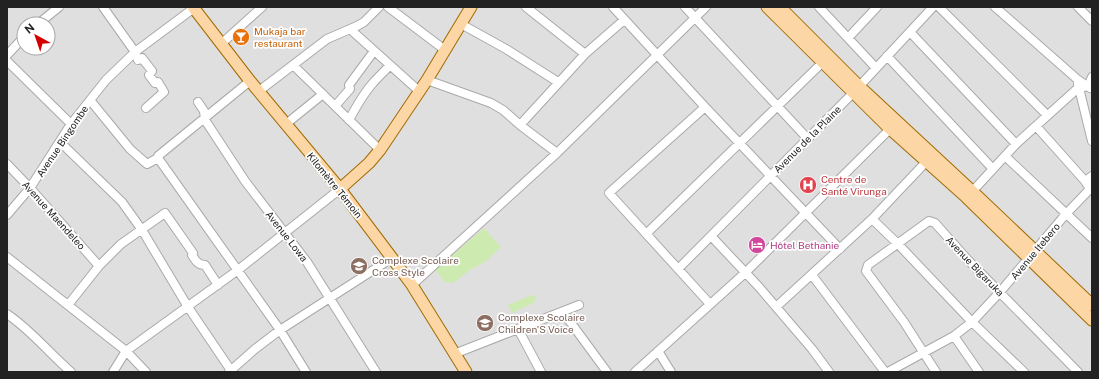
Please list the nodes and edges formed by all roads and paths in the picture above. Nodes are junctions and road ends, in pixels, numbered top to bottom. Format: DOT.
graph roads {
  1 [pos="44,7"];
  2 [pos="59,7"];
  3 [pos="103,7"];
  4 [pos="262,7"];
  5 [pos="379,7"];
  6 [pos="388,7"];
  7 [pos="471,7"];
  8 [pos="526,7"];
  9 [pos="613,7"];
  10 [pos="685,7"];
  11 [pos="706,7"];
  12 [pos="767,7"];
  13 [pos="780,7"];
  14 [pos="819,7"];
  15 [pos="877,7"];
  16 [pos="933,7"];
  17 [pos="939,7"];
  18 [pos="995,7"];
  19 [pos="1078,7"];
  20 [pos="193,8"];
  21 [pos="50,14"];
  22 [pos="48,16"];
  23 [pos="696,18"];
  24 [pos="624,20"];
  25 [pos="1092,21"];
  26 [pos="461,24"];
  27 [pos="350,29"];
  28 [pos="910,32"];
  29 [pos="848,38"];
  30 [pos="221,44"];
  31 [pos="16,45"];
  32 [pos="445,50"];
  33 [pos="374,51"];
  34 [pos="135,52"];
  35 [pos="7,54"];
  36 [pos="585,54"];
  37 [pos="657,56"];
  38 [pos="887,56"];
  39 [pos="7,61"];
  40 [pos="823,62"];
  41 [pos="293,65"];
  42 [pos="390,65"];
  43 [pos="876,68"];
  44 [pos="1092,77"];
  45 [pos="1077,79"];
  46 [pos="427,80"];
  47 [pos="250,81"];
  48 [pos="558,82"];
  49 [pos="1078,88"];
  50 [pos="1090,88"];
  51 [pos="857,89"];
  52 [pos="259,91"];
  53 [pos="419,91"];
  54 [pos="323,94"];
  55 [pos="90,100"];
  56 [pos="198,102"];
  57 [pos="335,106"];
  58 [pos="705,107"];
  59 [pos="778,107"];
  60 [pos="146,108"];
  61 [pos="1047,115"];
  62 [pos="204,120"];
  63 [pos="349,120"];
  64 [pos="71,124"];
  65 [pos="286,124"];
  66 [pos="520,125"];
  67 [pos="894,125"];
  68 [pos="1036,126"];
  69 [pos="808,139"];
  70 [pos="1092,141"];
  71 [pos="60,142"];
  72 [pos="739,143"];
  73 [pos="1016,144"];
  74 [pos="380,150"];
  75 [pos="557,152"];
  76 [pos="1005,156"];
  77 [pos="158,158"];
  78 [pos="926,162"];
  79 [pos="7,164"];
  80 [pos="993,169"];
  81 [pos="771,176"];
  82 [pos="1092,176"];
  83 [pos="30,188"];
  84 [pos="340,189"];
  85 [pos="1091,189"];
  86 [pos="969,194"];
  87 [pos="806,212"];
  88 [pos="7,214"];
  89 [pos="1065,214"];
  90 [pos="872,219"];
  91 [pos="142,230"];
  92 [pos="285,234"];
  93 [pos="646,234"];
  94 [pos="711,236"];
  95 [pos="1092,238"];
  96 [pos="898,244"];
  97 [pos="840,249"];
  98 [pos="1032,254"];
  99 [pos="7,257"];
  100 [pos="392,258"];
  101 [pos="99,266"];
  102 [pos="678,269"];
  103 [pos="238,270"];
  104 [pos="745,273"];
  105 [pos="812,275"];
  106 [pos="1058,280"];
  107 [pos="218,285"];
  108 [pos="412,285"];
  109 [pos="1000,292"];
  110 [pos="330,298"];
  111 [pos="710,304"];
  112 [pos="68,305"];
  113 [pos="579,305"];
  114 [pos="1092,305"];
  115 [pos="188,307"];
  116 [pos="776,307"];
  117 [pos="563,312"];
  118 [pos="7,314"];
  119 [pos="1092,320"];
  120 [pos="972,322"];
  121 [pos="518,329"];
  122 [pos="280,330"];
  123 [pos="954,336"];
  124 [pos="126,351"];
  125 [pos="658,351"];
  126 [pos="923,352"];
  127 [pos="454,354"];
  128 [pos="71,372"];
  129 [pos="113,372"];
  130 [pos="146,372"];
  131 [pos="231,372"];
  132 [pos="306,372"];
  133 [pos="376,372"];
  134 [pos="464,372"];
  135 [pos="541,372"];
  136 [pos="607,372"];
  137 [pos="635,372"];
  138 [pos="671,372"];
  139 [pos="829,372"];
  140 [pos="887,372"];
  141 [pos="936,372"];
  142 [pos="979,372"];
  143 [pos="1024,372"];
  144 [pos="1078,372"];
  1 -- 21 [label="street"];
  2 -- 21 [label="street"];
  3 -- 34 [label="street"];
  4 -- 30 [label="street"];
  5 -- 27 [label="street"];
  6 -- 32 [label="street"];
  7 -- 26 [label="main road"];
  8 -- 36 [label="street"];
  9 -- 24 [label="street"];
  10 -- 23 [label="street"];
  11 -- 23 [label="street"];
  12 -- 40 [label="main road"];
  13 -- 51 [label="main road"];
  14 -- 29 [label="street"];
  15 -- 29 [label="street"];
  16 -- 28 [label="street, Avenue de la Plaine"];
  17 -- 61 [label="street"];
  18 -- 45 [label="street"];
  19 -- 25 [label="street"];
  20 -- 30 [label="main road, Kilomètre Témoin"];
  20 -- 34 [label="street, Avenue Bingombe"];
  21 -- 22 [label="street"];
  23 -- 37 [label="street"];
  23 -- 59 [label="street"];
  24 -- 36 [label="street"];
  24 -- 37 [label="street"];
  26 -- 32 [label="main road"];
  26 -- 48 [label="street"];
  27 -- 33 [label="street"];
  27 -- 41 [label="street"];
  28 -- 38 [label="street, Avenue de la Plaine"];
  28 -- 73 [label="street"];
  29 -- 43 [label="street"];
  30 -- 47 [label="main road, Kilomètre Témoin"];
  31 -- 35 [label="street"];
  32 -- 46 [label="main road"];
  33 -- 42 [label="street"];
  33 -- 57 [label="street"];
  34 -- 55 [label="street, Avenue Bingombe"];
  34 -- 60 [label="street"];
  36 -- 48 [label="street"];
  37 -- 58 [label="street"];
  37 -- 75 [label="street"];
  38 -- 43 [label="street, Avenue de la Plaine"];
  38 -- 80 [label="street"];
  39 -- 64 [label="street"];
  40 -- 51 [label="main road"];
  40 -- 59 [label="street"];
  41 -- 52 [label="street"];
  41 -- 54 [label="street"];
  42 -- 53 [label="street"];
  42 -- 63 [label="street"];
  43 -- 51 [label="street, Avenue de la Plaine"];
  44 -- 50 [label="street"];
  45 -- 49 [label="street"];
  45 -- 50 [label="street"];
  46 -- 53 [label="main road"];
  46 -- 66 [label="street"];
  47 -- 52 [label="main road, Kilomètre Témoin"];
  47 -- 62 [label="street"];
  48 -- 66 [label="street"];
  49 -- 50 [label="street"];
  49 -- 61 [label="street"];
  49 -- 70 [label="street"];
  51 -- 67 [label="main road"];
  51 -- 69 [label="street, Avenue de la Plaine"];
  52 -- 65 [label="main road, Kilomètre Témoin"];
  53 -- 74 [label="main road"];
  54 -- 57 [label="street"];
  54 -- 65 [label="street"];
  55 -- 64 [label="street, Avenue Bingombe"];
  55 -- 77 [label="street"];
  56 -- 62 [label="street, Avenue Lowa"];
  57 -- 63 [label="street"];
  58 -- 72 [label="street"];
  58 -- 93 [label="street"];
  59 -- 69 [label="street"];
  59 -- 72 [label="street"];
  61 -- 68 [label="street"];
  62 -- 77 [label="street"];
  62 -- 92 [label="street, Avenue Lowa"];
  63 -- 74 [label="street"];
  64 -- 71 [label="street, Avenue Bingombe"];
  65 -- 84 [label="main road, Kilomètre Témoin"];
  66 -- 75 [label="street"];
  67 -- 78 [label="main road"];
  67 -- 86 [label="main road"];
  67 -- 87 [label="street"];
  68 -- 73 [label="street"];
  68 -- 85 [label="street"];
  69 -- 81 [label="street, Avenue de la Plaine"];
  71 -- 83 [label="street, Avenue Bingombe"];
  71 -- 91 [label="street"];
  72 -- 81 [label="street"];
  72 -- 93 [label="street"];
  73 -- 76 [label="street"];
  74 -- 84 [label="main road"];
  75 -- 108 [label="street"];
  76 -- 80 [label="street"];
  76 -- 89 [label="street"];
  77 -- 103 [label="street"];
  78 -- 86 [label="main road"];
  78 -- 90 [label="street"];
  79 -- 83 [label="street, Avenue Maendeleo"];
  80 -- 86 [label="street"];
  81 -- 87 [label="street"];
  81 -- 94 [label="street, Avenue de la Plaine"];
  82 -- 85 [label="street"];
  83 -- 88 [label="street, Avenue Bingombe"];
  83 -- 101 [label="street, Avenue Maendeleo"];
  84 -- 92 [label="street"];
  84 -- 100 [label="main road, Kilomètre Témoin"];
  85 -- 89 [label="street, Avenue Itebero"];
  86 -- 98 [label="main road"];
  87 -- 97 [label="street"];
  87 -- 104 [label="street"];
  89 -- 95 [label="street"];
  89 -- 98 [label="street, Avenue Itebero"];
  90 -- 96 [label="street"];
  90 -- 97 [label="street"];
  91 -- 101 [label="street"];
  91 -- 107 [label="street"];
  91 -- 115 [label="street"];
  92 -- 103 [label="street"];
  92 -- 110 [label="street, Avenue Lowa"];
  93 -- 102 [label="street"];
  94 -- 102 [label="street, Avenue de la Plaine"];
  94 -- 104 [label="street"];
  96 -- 109 [label="street, Avenue Bigaruka"];
  96 -- 120 [label="street"];
  96 -- 126 [label="street, Avenue Bigaruka"];
  97 -- 105 [label="street"];
  98 -- 106 [label="main road"];
  98 -- 109 [label="street, Avenue Itebero"];
  99 -- 112 [label="street"];
  100 -- 108 [label="main road, Kilomètre Témoin"];
  100 -- 110 [label="street"];
  101 -- 112 [label="street"];
  102 -- 111 [label="street"];
  103 -- 107 [label="street"];
  103 -- 122 [label="street"];
  104 -- 111 [label="street"];
  104 -- 116 [label="street"];
  105 -- 116 [label="street"];
  105 -- 140 [label="street"];
  106 -- 114 [label="main road"];
  106 -- 119 [label="main road"];
  107 -- 115 [label="street"];
  108 -- 127 [label="main road, Kilomètre Témoin"];
  109 -- 120 [label="street, Avenue Itebero"];
  109 -- 144 [label="street, Avenue Bigaruka"];
  110 -- 122 [label="street"];
  110 -- 133 [label="street, Avenue Lowa"];
  111 -- 125 [label="street"];
  112 -- 124 [label="street"];
  113 -- 117 [label="street"];
  115 -- 124 [label="street"];
  115 -- 131 [label="street"];
  116 -- 139 [label="street"];
  117 -- 121 [label="street"];
  117 -- 136 [label="street"];
  118 -- 128 [label="street"];
  120 -- 123 [label="street, Avenue Itebero"];
  120 -- 143 [label="street"];
  121 -- 127 [label="street"];
  121 -- 135 [label="street"];
  122 -- 131 [label="street"];
  122 -- 132 [label="street"];
  123 -- 126 [label="street, Avenue Itebero"];
  123 -- 142 [label="street"];
  124 -- 129 [label="street"];
  124 -- 130 [label="street"];
  125 -- 137 [label="street"];
  125 -- 138 [label="street"];
  126 -- 140 [label="street, Avenue Itebero"];
  126 -- 141 [label="street"];
  127 -- 134 [label="main road, Kilomètre Témoin"];
}
